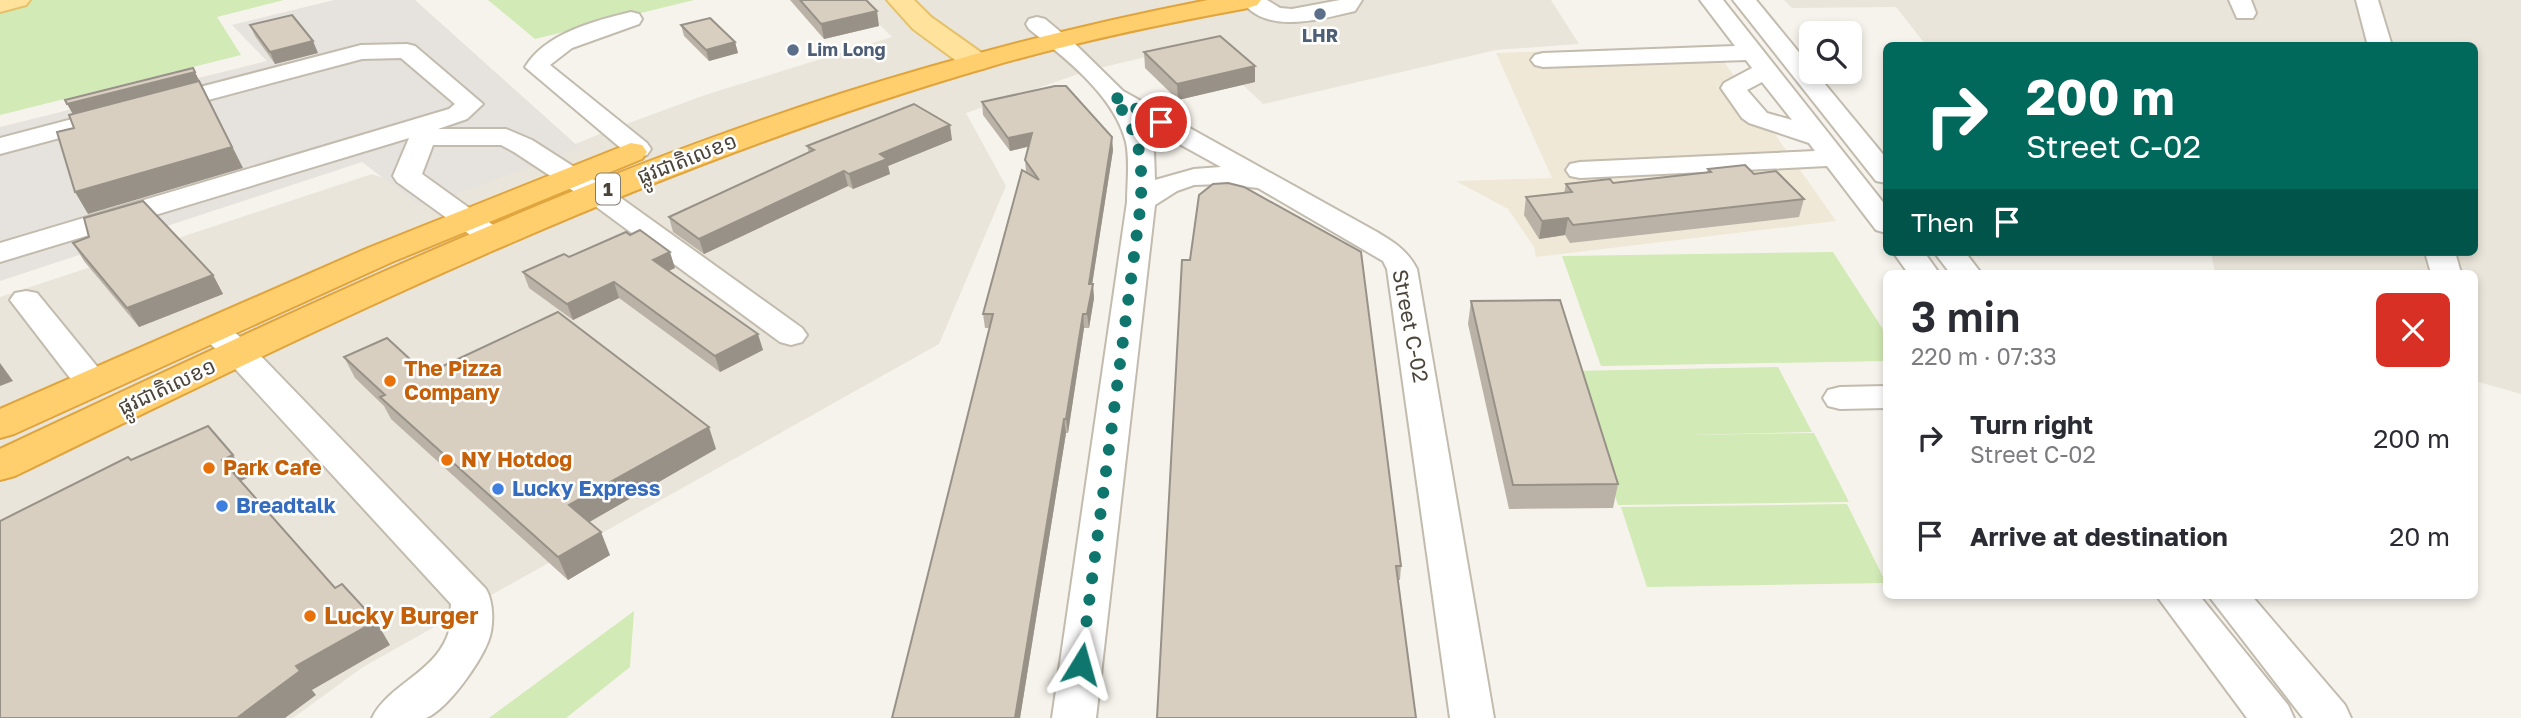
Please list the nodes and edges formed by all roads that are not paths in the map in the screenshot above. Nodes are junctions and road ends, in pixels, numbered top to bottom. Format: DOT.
graph roads {
  1 [pos="17,0"];
  2 [pos="900,0"];
  3 [pos="1146,0"];
  4 [pos="1250,0"];
  5 [pos="1351,0"];
  6 [pos="1711,0"];
  7 [pos="1744,0"];
  8 [pos="2367,0"];
  9 [pos="0,4"];
  10 [pos="631,19"];
  11 [pos="1059,25"];
  12 [pos="2379,42"];
  13 [pos="965,54"];
  14 [pos="1543,60"];
  15 [pos="1759,61"];
  16 [pos="1113,96"];
  17 [pos="419,132"];
  18 [pos="0,146"];
  19 [pos="1827,148"];
  20 [pos="638,149"];
  21 [pos="1580,170"];
  22 [pos="1883,171"];
  23 [pos="569,176"];
  24 [pos="1280,188"];
  25 [pos="597,194"];
  26 [pos="1141,202"];
  27 [pos="465,219"];
  28 [pos="1883,220"];
  29 [pos="494,239"];
  30 [pos="0,253"];
  31 [pos="1911,256"];
  32 [pos="1952,256"];
  33 [pos="1922,270"];
  34 [pos="1964,270"];
  35 [pos="26,300"];
  36 [pos="791,335"];
  37 [pos="225,341"];
  38 [pos="92,383"];
  39 [pos="1883,397"];
  40 [pos="1840,398"];
  41 [pos="0,425"];
  42 [pos="0,466"];
  43 [pos="2179,599"];
  44 [pos="2231,599"];
  45 [pos="394,718"];
  46 [pos="1074,718"];
  47 [pos="1472,718"];
  48 [pos="2272,718"];
  49 [pos="2329,718"];
  1 -- 9 [label="main road"];
  2 -- 13 [label="main road"];
  3 -- 11 [label="highway, ផ្លូវជាតិលេខ១ / 1"];
  4 -- 5 [label="street"];
  4 -- 11 [label="highway, ផ្លូវជាតិលេខ១ / 1"];
  6 -- 15 [label="street"];
  7 -- 22 [label="street"];
  8 -- 12 [label="street"];
  10 -- 20 [label="street"];
  11 -- 13 [label="highway, ផ្លូវជាតិលេខ១ / 1"];
  11 -- 16 [label="street"];
  13 -- 20 [label="highway, ផ្លូវជាតិលេខ១ / 1"];
  13 -- 25 [label="highway, ផ្លូវជាតិលេខ១ / 1"];
  14 -- 15 [label="street"];
  15 -- 19 [label="street"];
  15 -- 19 [label="street"];
  16 -- 24 [label="street, Street C-02"];
  16 -- 26 [label="street"];
  17 -- 18 [label="street"];
  17 -- 23 [label="street"];
  17 -- 27 [label="lane"];
  17 -- 30 [label="street"];
  19 -- 21 [label="street"];
  19 -- 28 [label="street"];
  20 -- 23 [label="highway, ផ្លូវជាតិលេខ១ / 1"];
  23 -- 25 [label="street"];
  23 -- 27 [label="highway, ផ្លូវជាតិលេខ១ / 1"];
  24 -- 26 [label="street"];
  24 -- 47 [label="street, Street C-02"];
  25 -- 29 [label="highway, ផ្លូវជាតិលេខ១ / 1"];
  25 -- 36 [label="street"];
  26 -- 46 [label="street"];
  27 -- 29 [label="lane"];
  27 -- 37 [label="highway, ផ្លូវជាតិលេខ១ / 1"];
  29 -- 37 [label="highway, ផ្លូវជាតិលេខ១ / 1"];
  31 -- 33 [label="street"];
  32 -- 34 [label="street"];
  35 -- 38 [label="street"];
  37 -- 38 [label="highway, ផ្លូវជាតិលេខ១ / 1"];
  37 -- 42 [label="highway, ផ្លូវជាតិលេខ១ / 1"];
  37 -- 45 [label="street"];
  38 -- 41 [label="highway, ផ្លូវជាតិលេខ១ / 1"];
  39 -- 40 [label="street"];
  43 -- 48 [label="street"];
  44 -- 49 [label="street"];
}
